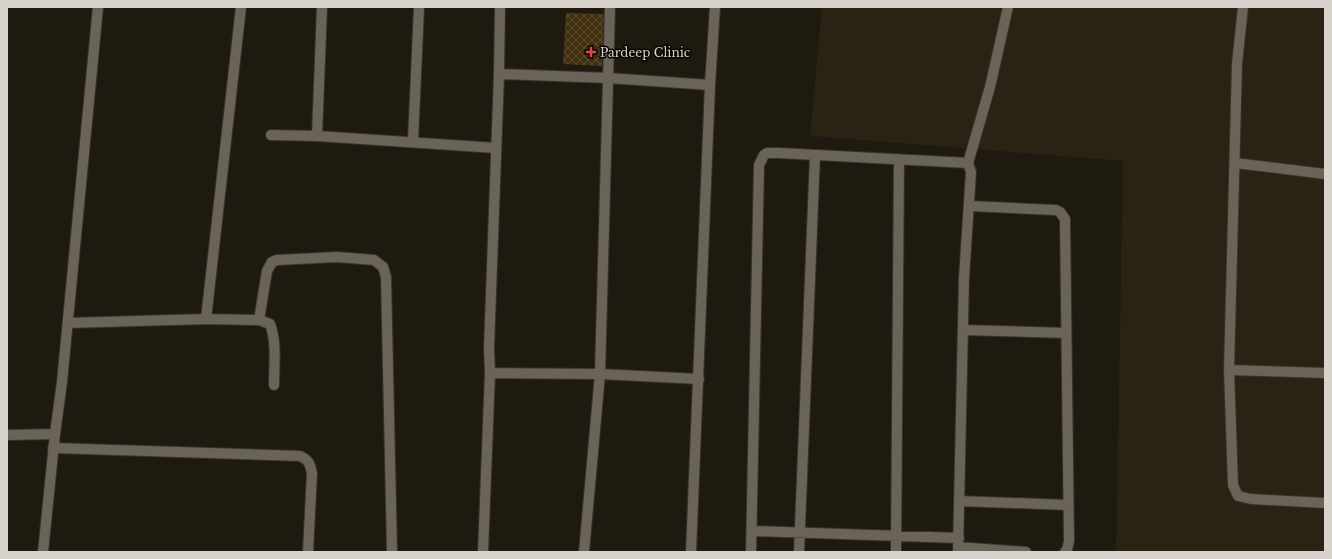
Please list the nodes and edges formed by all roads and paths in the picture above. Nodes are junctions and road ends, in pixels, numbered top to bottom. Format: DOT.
graph roads {
  1 [pos="98,7"];
  2 [pos="241,7"];
  3 [pos="322,7"];
  4 [pos="419,7"];
  5 [pos="500,7"];
  6 [pos="610,7"];
  7 [pos="715,7"];
  8 [pos="1008,7"];
  9 [pos="1243,7"];
  10 [pos="499,74"];
  11 [pos="608,78"];
  12 [pos="710,85"];
  13 [pos="271,136"];
  14 [pos="317,136"];
  15 [pos="413,141"];
  16 [pos="496,148"];
  17 [pos="815,155"];
  18 [pos="900,159"];
  19 [pos="968,163"];
  20 [pos="1235,163"];
  21 [pos="1325,174"];
  22 [pos="970,206"];
  23 [pos="206,319"];
  24 [pos="260,320"];
  25 [pos="68,323"];
  26 [pos="963,330"];
  27 [pos="1066,333"];
  28 [pos="1229,370"];
  29 [pos="490,373"];
  30 [pos="1325,373"];
  31 [pos="600,374"];
  32 [pos="699,379"];
  33 [pos="274,385"];
  34 [pos="55,434"];
  35 [pos="7,435"];
  36 [pos="53,448"];
  37 [pos="959,501"];
  38 [pos="1325,503"];
  39 [pos="1068,505"];
  40 [pos="752,531"];
  41 [pos="800,532"];
  42 [pos="896,536"];
  43 [pos="958,546"];
  44 [pos="43,552"];
  45 [pos="308,552"];
  46 [pos="392,552"];
  47 [pos="482,552"];
  48 [pos="584,552"];
  49 [pos="691,552"];
  50 [pos="751,552"];
  51 [pos="799,552"];
  52 [pos="896,552"];
  53 [pos="1026,552"];
  54 [pos="1065,552"];
  1 -- 25 [label="street"];
  2 -- 23 [label="street"];
  3 -- 14 [label="street"];
  4 -- 15 [label="street"];
  5 -- 10 [label="street"];
  6 -- 11 [label="street"];
  7 -- 12 [label="street"];
  8 -- 19 [label="street"];
  9 -- 20 [label="street"];
  10 -- 11 [label="street"];
  10 -- 16 [label="street"];
  11 -- 12 [label="street"];
  11 -- 31 [label="street"];
  12 -- 32 [label="street"];
  13 -- 14 [label="street"];
  14 -- 15 [label="street"];
  15 -- 16 [label="street"];
  16 -- 29 [label="street"];
  17 -- 18 [label="street"];
  17 -- 40 [label="street"];
  17 -- 41 [label="street"];
  18 -- 19 [label="street"];
  18 -- 42 [label="street"];
  19 -- 22 [label="street"];
  20 -- 21 [label="street"];
  20 -- 28 [label="street"];
  22 -- 26 [label="street"];
  22 -- 27 [label="street"];
  23 -- 24 [label="street"];
  23 -- 25 [label="street"];
  24 -- 33 [label="street"];
  24 -- 46 [label="street"];
  25 -- 34 [label="street"];
  26 -- 27 [label="street"];
  26 -- 37 [label="street"];
  27 -- 39 [label="street"];
  28 -- 30 [label="street"];
  28 -- 38 [label="street"];
  29 -- 31 [label="street"];
  29 -- 47 [label="street"];
  31 -- 32 [label="street"];
  31 -- 48 [label="street"];
  32 -- 49 [label="street"];
  34 -- 35 [label="street"];
  34 -- 36 [label="street"];
  36 -- 44 [label="street"];
  36 -- 45 [label="street"];
  37 -- 39 [label="street"];
  37 -- 43 [label="street"];
  39 -- 54 [label="street"];
  40 -- 41 [label="street"];
  40 -- 50 [label="street"];
  41 -- 42 [label="street"];
  41 -- 51 [label="street"];
  42 -- 43 [label="street"];
  42 -- 52 [label="street"];
  43 -- 53 [label="street"];
}
